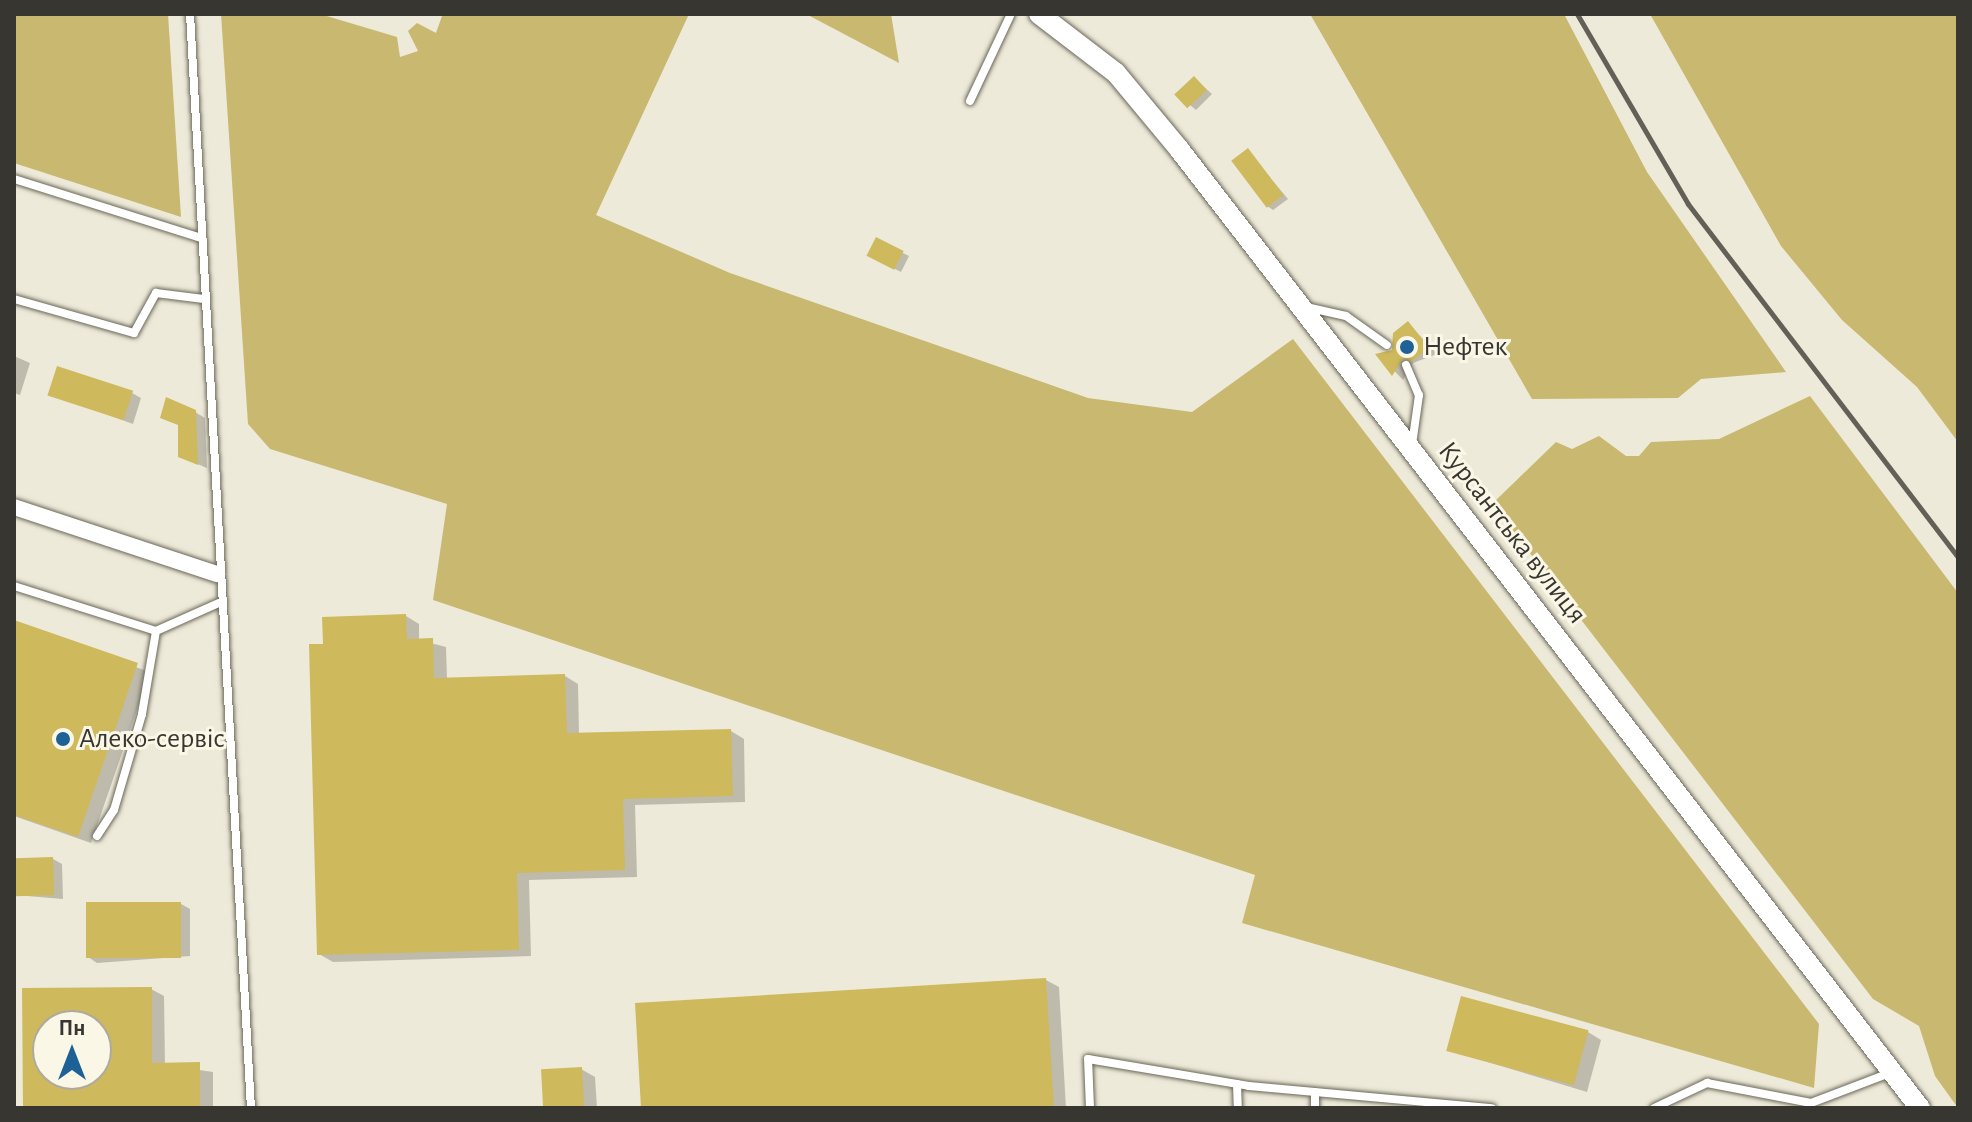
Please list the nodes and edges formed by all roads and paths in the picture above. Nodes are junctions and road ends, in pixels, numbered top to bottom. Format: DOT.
graph roads {
  1 [pos="190,14"];
  2 [pos="1011,14"];
  3 [pos="1039,14"];
  4 [pos="970,101"];
  5 [pos="14,179"];
  6 [pos="201,238"];
  7 [pos="14,299"];
  8 [pos="204,299"];
  9 [pos="1301,306"];
  10 [pos="1387,345"];
  11 [pos="1406,365"];
  12 [pos="1412,449"];
  13 [pos="14,507"];
  14 [pos="217,574"];
  15 [pos="14,586"];
  16 [pos="219,603"];
  17 [pos="156,631"];
  18 [pos="97,836"];
  19 [pos="1893,1072"];
  20 [pos="1237,1084"];
  21 [pos="1315,1092"];
  22 [pos="251,1108"];
  23 [pos="1090,1108"];
  24 [pos="1238,1108"];
  25 [pos="1315,1108"];
  26 [pos="1492,1108"];
  27 [pos="1654,1108"];
  28 [pos="1920,1108"];
  1 -- 6 [label="lane"];
  2 -- 4 [label="lane"];
  3 -- 9 [label="street, Курсантська вулиця"];
  5 -- 6 [label="lane"];
  6 -- 8 [label="lane"];
  7 -- 8 [label="lane"];
  8 -- 14 [label="lane"];
  9 -- 10 [label="lane"];
  9 -- 12 [label="street, Курсантська вулиця"];
  11 -- 12 [label="lane"];
  12 -- 19 [label="street, Курсантська вулиця"];
  13 -- 14 [label="street"];
  14 -- 16 [label="lane"];
  15 -- 17 [label="lane"];
  16 -- 17 [label="lane"];
  16 -- 22 [label="lane"];
  17 -- 18 [label="lane"];
  19 -- 27 [label="lane"];
  19 -- 28 [label="street, Курсантська вулиця"];
  20 -- 21 [label="lane"];
  20 -- 23 [label="lane"];
  20 -- 24 [label="lane"];
  21 -- 25 [label="lane"];
  21 -- 26 [label="lane"];
}
